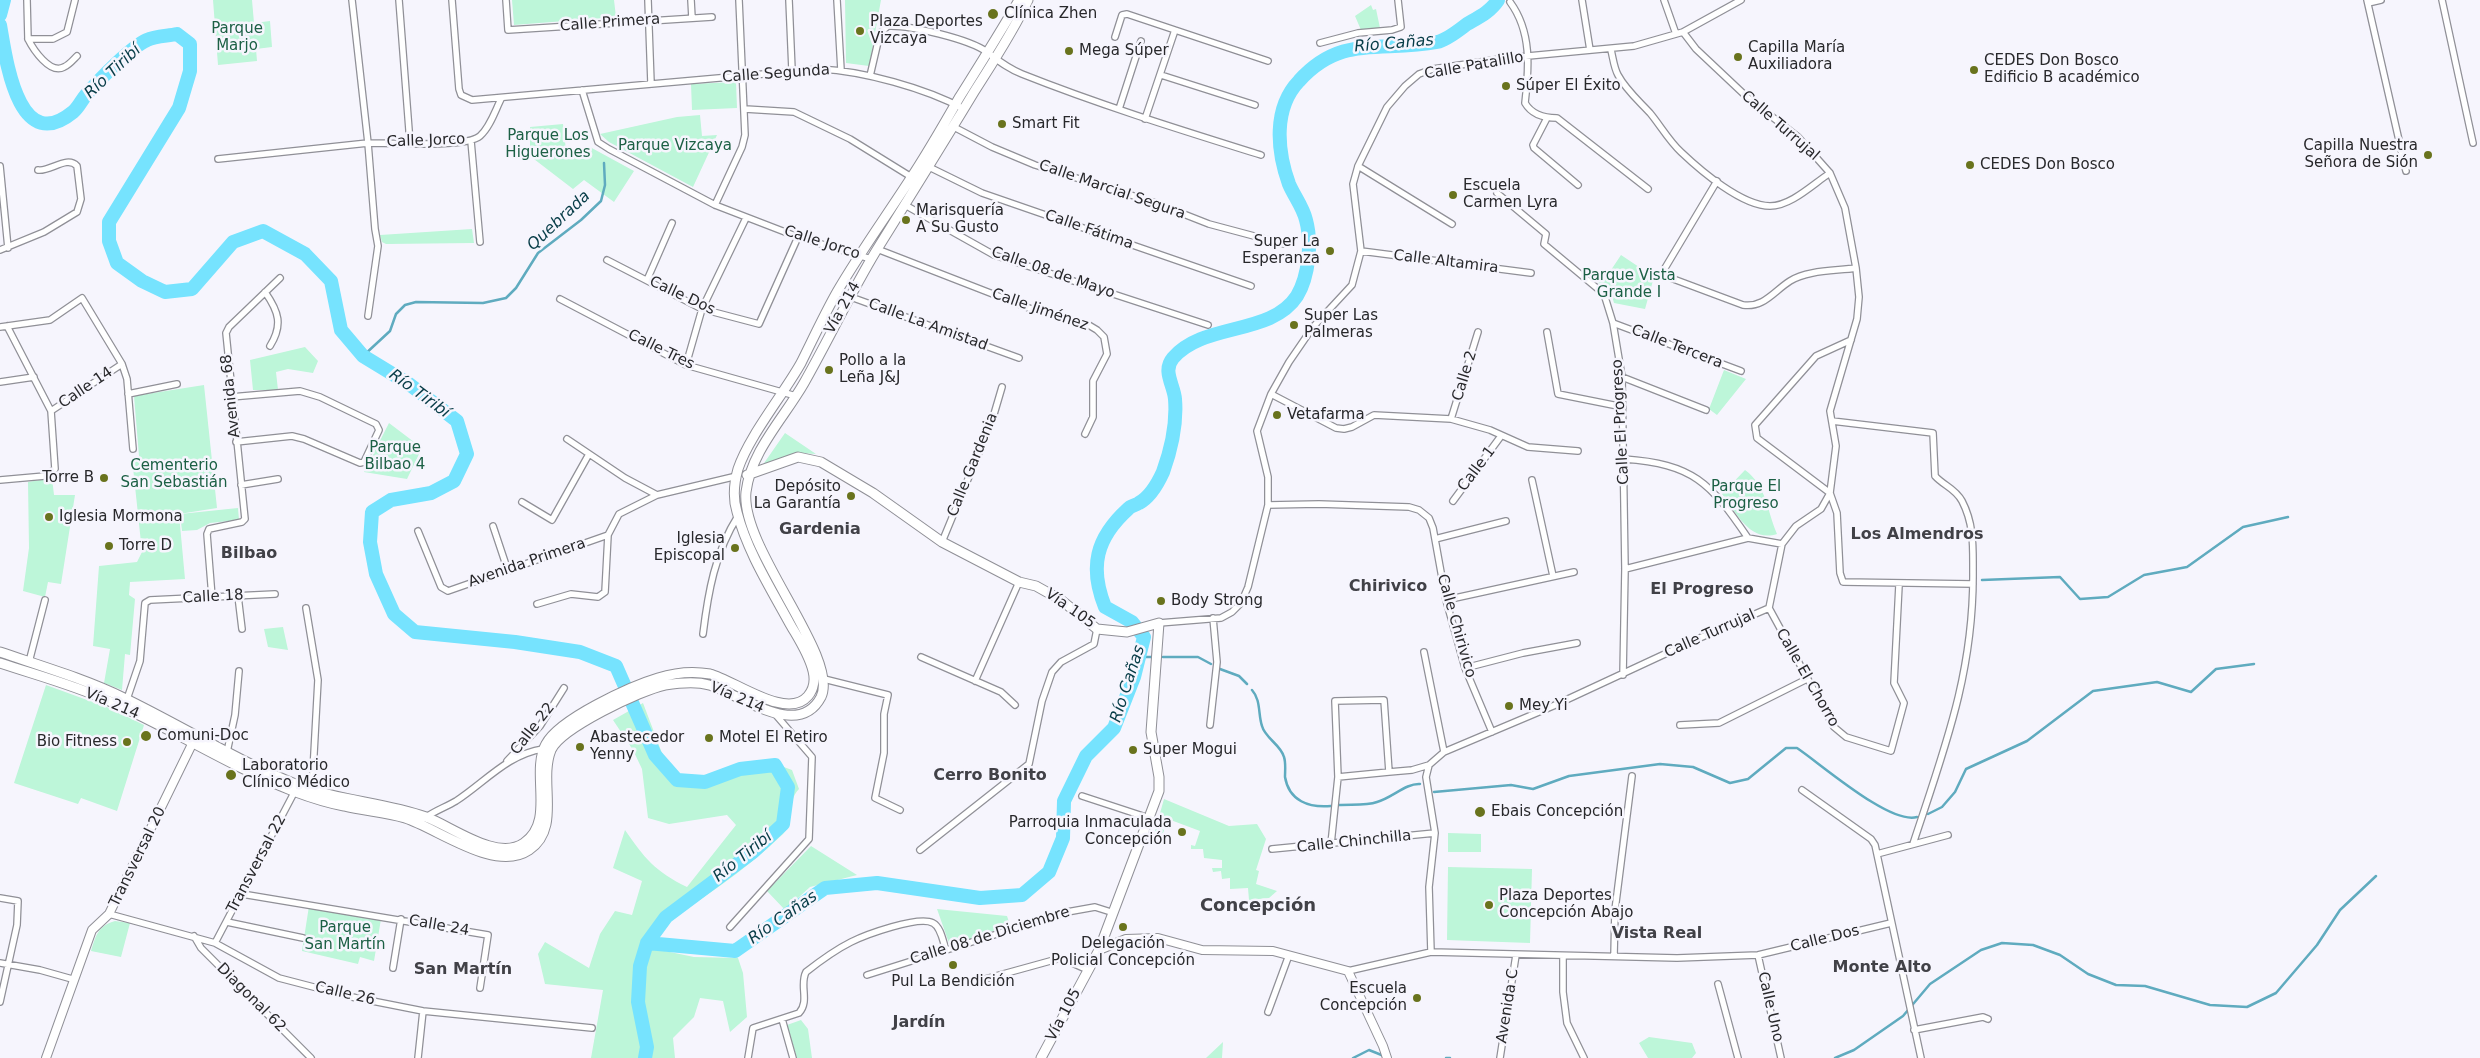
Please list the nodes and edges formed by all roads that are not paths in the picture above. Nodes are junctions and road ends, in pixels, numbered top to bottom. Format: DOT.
graph roads {
  1 [pos="27,0"];
  2 [pos="75,0"];
  3 [pos="352,0"];
  4 [pos="399,0"];
  5 [pos="452,0"];
  6 [pos="506,0"];
  7 [pos="648,0"];
  8 [pos="691,0"];
  9 [pos="739,0"];
  10 [pos="790,0"];
  11 [pos="837,0"];
  12 [pos="1019,0"];
  13 [pos="1028,0"];
  14 [pos="1398,0"];
  15 [pos="1582,0"];
  16 [pos="1664,0"];
  17 [pos="1741,0"];
  18 [pos="2382,0"];
  19 [pos="2442,0"];
  20 [pos="1510,2"];
  21 [pos="2367,2"];
  22 [pos="712,17"];
  23 [pos="692,18"];
  24 [pos="650,21"];
  25 [pos="1175,30"];
  26 [pos="1683,32"];
  27 [pos="1676,34"];
  28 [pos="1115,37"];
  29 [pos="28,39"];
  30 [pos="1141,41"];
  31 [pos="1320,43"];
  32 [pos="1590,50"];
  33 [pos="1611,50"];
  34 [pos="987,52"];
  35 [pos="77,56"];
  36 [pos="1529,56"];
  37 [pos="994,60"];
  38 [pos="1268,61"];
  39 [pos="792,70"];
  40 [pos="841,70"];
  41 [pos="1161,75"];
  42 [pos="742,76"];
  43 [pos="870,76"];
  44 [pos="651,83"];
  45 [pos="582,90"];
  46 [pos="501,99"];
  47 [pos="1255,105"];
  48 [pos="959,107"];
  49 [pos="1119,109"];
  50 [pos="745,110"];
  51 [pos="1547,118"];
  52 [pos="1145,119"];
  53 [pos="949,125"];
  54 [pos="471,141"];
  55 [pos="368,142"];
  56 [pos="410,143"];
  57 [pos="2474,143"];
  58 [pos="1261,155"];
  59 [pos="218,159"];
  60 [pos="0,166"];
  61 [pos="1358,166"];
  62 [pos="928,167"];
  63 [pos="38,170"];
  64 [pos="2406,171"];
  65 [pos="1830,173"];
  66 [pos="916,179"];
  67 [pos="1717,181"];
  68 [pos="1578,185"];
  69 [pos="1648,189"];
  70 [pos="1497,194"];
  71 [pos="715,205"];
  72 [pos="905,205"];
  73 [pos="746,218"];
  74 [pos="672,223"];
  75 [pos="1452,224"];
  76 [pos="798,237"];
  77 [pos="480,242"];
  78 [pos="1284,244"];
  79 [pos="8,248"];
  80 [pos="877,249"];
  81 [pos="0,250"];
  82 [pos="1360,251"];
  83 [pos="859,255"];
  84 [pos="871,259"];
  85 [pos="607,260"];
  86 [pos="1856,268"];
  87 [pos="1531,273"];
  88 [pos="280,278"];
  89 [pos="647,280"];
  90 [pos="1251,286"];
  91 [pos="265,292"];
  92 [pos="837,292"];
  93 [pos="849,296"];
  94 [pos="560,299"];
  95 [pos="702,309"];
  96 [pos="368,316"];
  97 [pos="1614,323"];
  98 [pos="1208,325"];
  99 [pos="7,326"];
  100 [pos="0,327"];
  101 [pos="1478,332"];
  102 [pos="1547,332"];
  103 [pos="1851,340"];
  104 [pos="270,346"];
  105 [pos="1019,358"];
  106 [pos="122,364"];
  107 [pos="686,365"];
  108 [pos="1741,371"];
  109 [pos="34,378"];
  110 [pos="1622,378"];
  111 [pos="0,382"];
  112 [pos="177,384"];
  113 [pos="1002,387"];
  114 [pos="784,392"];
  115 [pos="128,394"];
  116 [pos="1271,394"];
  117 [pos="796,396"];
  118 [pos="231,397"];
  119 [pos="1622,408"];
  120 [pos="1706,410"];
  121 [pos="51,411"];
  122 [pos="1451,420"];
  123 [pos="1832,421"];
  124 [pos="1084,434"];
  125 [pos="1502,436"];
  126 [pos="567,440"];
  127 [pos="236,442"];
  128 [pos="133,449"];
  129 [pos="1578,451"];
  130 [pos="589,454"];
  131 [pos="1624,459"];
  132 [pos="750,474"];
  133 [pos="737,476"];
  134 [pos="278,479"];
  135 [pos="0,480"];
  136 [pos="1532,480"];
  137 [pos="241,485"];
  138 [pos="1830,492"];
  139 [pos="657,495"];
  140 [pos="1453,501"];
  141 [pos="522,502"];
  142 [pos="1268,505"];
  143 [pos="738,516"];
  144 [pos="1506,521"];
  145 [pos="493,526"];
  146 [pos="418,531"];
  147 [pos="608,535"];
  148 [pos="1748,538"];
  149 [pos="1436,539"];
  150 [pos="942,542"];
  151 [pos="1782,544"];
  152 [pos="1625,569"];
  153 [pos="508,571"];
  154 [pos="1574,572"];
  155 [pos="1553,576"];
  156 [pos="1018,582"];
  157 [pos="1973,584"];
  158 [pos="1899,585"];
  159 [pos="275,594"];
  160 [pos="212,596"];
  161 [pos="238,596"];
  162 [pos="45,600"];
  163 [pos="1446,600"];
  164 [pos="537,604"];
  165 [pos="306,608"];
  166 [pos="1769,608"];
  167 [pos="1214,618"];
  168 [pos="1159,623"];
  169 [pos="242,629"];
  170 [pos="1097,629"];
  171 [pos="704,634"];
  172 [pos="1577,643"];
  173 [pos="0,652"];
  174 [pos="1424,652"];
  175 [pos="921,657"];
  176 [pos="29,662"];
  177 [pos="0,663"];
  178 [pos="1465,668"];
  179 [pos="239,671"];
  180 [pos="1623,675"];
  181 [pos="824,679"];
  182 [pos="1807,679"];
  183 [pos="975,681"];
  184 [pos="644,686"];
  185 [pos="564,688"];
  186 [pos="126,704"];
  187 [pos="1015,705"];
  188 [pos="603,707"];
  189 [pos="774,714"];
  190 [pos="1680,724"];
  191 [pos="1210,725"];
  192 [pos="1492,732"];
  193 [pos="532,735"];
  194 [pos="195,740"];
  195 [pos="539,750"];
  196 [pos="227,752"];
  197 [pos="1444,752"];
  198 [pos="1429,765"];
  199 [pos="500,768"];
  200 [pos="1389,772"];
  201 [pos="1632,776"];
  202 [pos="1338,777"];
  203 [pos="296,788"];
  204 [pos="312,790"];
  205 [pos="1802,790"];
  206 [pos="1082,796"];
  207 [pos="900,810"];
  208 [pos="1149,818"];
  209 [pos="423,821"];
  210 [pos="1435,833"];
  211 [pos="1948,836"];
  212 [pos="1331,844"];
  213 [pos="1913,844"];
  214 [pos="920,850"];
  215 [pos="1272,850"];
  216 [pos="1877,854"];
  217 [pos="242,894"];
  218 [pos="0,898"];
  219 [pos="1114,913"];
  220 [pos="109,914"];
  221 [pos="401,919"];
  222 [pos="227,922"];
  223 [pos="1891,923"];
  224 [pos="730,927"];
  225 [pos="194,936"];
  226 [pos="303,938"];
  227 [pos="215,943"];
  228 [pos="946,950"];
  229 [pos="1099,950"];
  230 [pos="1431,952"];
  231 [pos="1516,955"];
  232 [pos="1758,955"];
  233 [pos="1289,956"];
  234 [pos="1614,956"];
  235 [pos="1563,957"];
  236 [pos="0,963"];
  237 [pos="8,964"];
  238 [pos="393,968"];
  239 [pos="1088,970"];
  240 [pos="1348,971"];
  241 [pos="867,975"];
  242 [pos="72,979"];
  243 [pos="985,979"];
  244 [pos="1718,984"];
  245 [pos="480,988"];
  246 [pos="0,1002"];
  247 [pos="423,1011"];
  248 [pos="1268,1012"];
  249 [pos="782,1019"];
  250 [pos="1988,1019"];
  251 [pos="592,1028"];
  252 [pos="1914,1030"];
  253 [pos="46,1058"];
  254 [pos="311,1058"];
  255 [pos="418,1058"];
  256 [pos="748,1058"];
  257 [pos="793,1058"];
  258 [pos="1042,1058"];
  259 [pos="1387,1058"];
  260 [pos="1500,1058"];
  261 [pos="1584,1058"];
  262 [pos="1738,1058"];
  263 [pos="1781,1058"];
  264 [pos="1921,1058"];
  1 -- 29 [label="street"];
  2 -- 29 [label="street"];
  3 -- 55 [label="street, Calle Jorco"];
  4 -- 56 [label="street"];
  5 -- 46 [label="street"];
  6 -- 24 [label="street, Calle Primera"];
  7 -- 24 [label="street"];
  8 -- 23 [label="street"];
  9 -- 42 [label="street"];
  10 -- 39 [label="street"];
  11 -- 40 [label="street"];
  12 -- 34 [label="main road, Vía 214"];
  13 -- 37 [label="main road, Vía 214"];
  14 -- 31 [label="street"];
  15 -- 32 [label="street"];
  16 -- 27 [label="street"];
  17 -- 26 [label="street, Calle Patalillo"];
  18 -- 21 [label="street"];
  19 -- 57 [label="street"];
  20 -- 36 [label="street"];
  21 -- 64 [label="street"];
  22 -- 23 [label="street, Calle Primera"];
  23 -- 24 [label="street, Calle Primera"];
  24 -- 44 [label="street"];
  25 -- 28 [label="street"];
  25 -- 38 [label="street"];
  25 -- 41 [label="street"];
  26 -- 27 [label="street, Calle Patalillo"];
  26 -- 65 [label="street, Calle Turrujal"];
  27 -- 33 [label="street, Calle Patalillo"];
  29 -- 35 [label="street"];
  30 -- 49 [label="street"];
  32 -- 33 [label="street, Calle Patalillo"];
  32 -- 36 [label="street, Calle Patalillo"];
  33 -- 67 [label="street"];
  34 -- 37 [label="street"];
  34 -- 43 [label="street"];
  34 -- 48 [label="main road, Vía 214"];
  36 -- 51 [label="street"];
  36 -- 61 [label="street, Calle Patalillo"];
  37 -- 48 [label="main road, Vía 214"];
  37 -- 49 [label="street"];
  39 -- 40 [label="street, Calle Segunda"];
  39 -- 42 [label="street, Calle Segunda"];
  40 -- 43 [label="street, Calle Segunda"];
  41 -- 47 [label="street"];
  41 -- 52 [label="street"];
  42 -- 44 [label="street, Calle Segunda"];
  42 -- 50 [label="street"];
  43 -- 48 [label="street, Calle Segunda"];
  44 -- 45 [label="street, Calle Segunda"];
  45 -- 46 [label="street"];
  45 -- 71 [label="street, Calle Jorco"];
  46 -- 54 [label="street, Calle Jorco"];
  48 -- 53 [label="main road, Vía 214"];
  49 -- 52 [label="street"];
  50 -- 66 [label="street"];
  50 -- 71 [label="street"];
  51 -- 68 [label="street"];
  51 -- 69 [label="street"];
  52 -- 58 [label="street"];
  53 -- 62 [label="main road, Vía 214"];
  53 -- 66 [label="main road, Vía 214"];
  53 -- 78 [label="street, Calle Marcial Segura"];
  54 -- 56 [label="street, Calle Jorco"];
  54 -- 77 [label="street"];
  55 -- 56 [label="street, Calle Jorco"];
  55 -- 59 [label="street"];
  55 -- 96 [label="street"];
  60 -- 79 [label="street"];
  61 -- 75 [label="street"];
  61 -- 82 [label="street, Calle Patalillo"];
  62 -- 66 [label="main road, Vía 214"];
  62 -- 90 [label="street, Calle Fátima"];
  63 -- 79 [label="street"];
  65 -- 67 [label="street"];
  65 -- 86 [label="street, Calle Turrujal"];
  66 -- 72 [label="main road, Vía 214"];
  66 -- 83 [label="main road, Vía 214"];
  67 -- 86 [label="street"];
  70 -- 97 [label="street, Calle El Progreso"];
  71 -- 73 [label="street, Calle Jorco"];
  72 -- 80 [label="main road, Vía 214"];
  72 -- 98 [label="street, Calle 08 de Mayo"];
  73 -- 76 [label="street, Calle Jorco"];
  73 -- 95 [label="street"];
  74 -- 89 [label="street"];
  76 -- 83 [label="street, Calle Jorco"];
  76 -- 95 [label="street, Calle Dos"];
  79 -- 81 [label="street"];
  80 -- 84 [label="main road, Vía 214"];
  80 -- 124 [label="street, Calle Jiménez"];
  82 -- 87 [label="street, Calle Altamira"];
  82 -- 116 [label="street, Calle Patalillo"];
  83 -- 84 [label="street, Calle Jorco"];
  83 -- 92 [label="main road, Vía 214"];
  84 -- 93 [label="main road, Vía 214"];
  85 -- 89 [label="street, Calle Dos"];
  86 -- 103 [label="street, Calle Turrujal"];
  88 -- 91 [label="street"];
  89 -- 95 [label="street, Calle Dos"];
  91 -- 104 [label="street"];
  91 -- 118 [label="street, Avenida 68"];
  92 -- 93 [label="street, Calle La Amistad"];
  92 -- 114 [label="main road, Vía 214"];
  93 -- 105 [label="street, Calle La Amistad"];
  93 -- 117 [label="main road, Vía 214"];
  94 -- 107 [label="street, Calle Tres"];
  95 -- 107 [label="street"];
  97 -- 108 [label="street, Calle Tercera"];
  97 -- 110 [label="street, Calle El Progreso"];
  99 -- 100 [label="street"];
  99 -- 106 [label="street"];
  99 -- 109 [label="street"];
  101 -- 122 [label="street, Calle 2"];
  102 -- 119 [label="street"];
  103 -- 123 [label="street, Calle Turrujal"];
  103 -- 138 [label="street"];
  106 -- 115 [label="street"];
  106 -- 121 [label="street, Calle 14"];
  107 -- 114 [label="street, Calle Tres"];
  109 -- 111 [label="street"];
  109 -- 121 [label="street"];
  110 -- 119 [label="street, Calle El Progreso"];
  110 -- 120 [label="street"];
  112 -- 115 [label="street"];
  113 -- 150 [label="street, Calle Gardenia"];
  114 -- 117 [label="street, Calle Tres"];
  114 -- 133 [label="main road, Vía 214"];
  115 -- 128 [label="street"];
  116 -- 122 [label="street"];
  116 -- 142 [label="street, Calle Patalillo"];
  117 -- 132 [label="main road, Vía 214"];
  118 -- 127 [label="street, Avenida 68"];
  118 -- 127 [label="street"];
  119 -- 131 [label="street, Calle El Progreso"];
  121 -- 135 [label="street"];
  122 -- 125 [label="street"];
  123 -- 138 [label="street, Calle Turrujal"];
  123 -- 157 [label="street"];
  125 -- 129 [label="street"];
  125 -- 140 [label="street, Calle 1"];
  126 -- 130 [label="street"];
  127 -- 137 [label="street, Avenida 68"];
  130 -- 139 [label="street"];
  130 -- 141 [label="street"];
  131 -- 148 [label="street"];
  131 -- 152 [label="street, Calle El Progreso"];
  132 -- 133 [label="main road, Vía 105"];
  132 -- 150 [label="main road, Vía 105"];
  132 -- 181 [label="main road, Vía 214"];
  133 -- 139 [label="street"];
  133 -- 143 [label="main road, Vía 214"];
  134 -- 137 [label="street"];
  136 -- 155 [label="street"];
  137 -- 160 [label="street, Avenida 68"];
  138 -- 151 [label="street, Calle Turrujal"];
  138 -- 158 [label="street"];
  139 -- 147 [label="street"];
  142 -- 149 [label="street, Calle Chirivico"];
  142 -- 167 [label="street, Calle Patalillo"];
  143 -- 171 [label="street"];
  143 -- 184 [label="main road, Vía 214"];
  144 -- 149 [label="street"];
  145 -- 153 [label="street"];
  146 -- 153 [label="street, Avenida Primera"];
  147 -- 153 [label="street, Avenida Primera"];
  147 -- 164 [label="street"];
  148 -- 151 [label="street"];
  148 -- 152 [label="street"];
  149 -- 163 [label="street, Calle Chirivico"];
  150 -- 156 [label="main road, Vía 105"];
  151 -- 166 [label="street, Calle Turrujal"];
  152 -- 180 [label="street, Calle El Progreso"];
  154 -- 155 [label="street"];
  155 -- 163 [label="street"];
  156 -- 170 [label="main road, Vía 105"];
  156 -- 183 [label="street"];
  157 -- 158 [label="street"];
  157 -- 213 [label="street"];
  158 -- 182 [label="street, Calle El Chorro"];
  159 -- 161 [label="street, Calle 18"];
  160 -- 161 [label="street, Calle 18"];
  160 -- 186 [label="street, Calle 18"];
  161 -- 169 [label="street"];
  162 -- 176 [label="street"];
  163 -- 178 [label="street, Calle Chirivico"];
  165 -- 204 [label="street"];
  166 -- 180 [label="street, Calle Turrujal"];
  166 -- 182 [label="street, Calle El Chorro"];
  167 -- 168 [label="street, Calle Patalillo"];
  167 -- 191 [label="street"];
  168 -- 170 [label="main road, Vía 105"];
  168 -- 208 [label="main road, Vía 105"];
  170 -- 214 [label="street"];
  172 -- 178 [label="street"];
  173 -- 176 [label="main road, Vía 214"];
  174 -- 197 [label="street"];
  175 -- 183 [label="street"];
  176 -- 186 [label="main road, Vía 214"];
  177 -- 186 [label="main road, Vía 214"];
  178 -- 192 [label="street, Calle Chirivico"];
  179 -- 196 [label="street"];
  180 -- 192 [label="street, Calle Turrujal"];
  181 -- 189 [label="main road, Vía 214"];
  181 -- 207 [label="street"];
  182 -- 190 [label="street"];
  183 -- 187 [label="street"];
  184 -- 188 [label="main road, Vía 214"];
  184 -- 189 [label="main road, Vía 214"];
  185 -- 193 [label="street, Calle 22"];
  186 -- 194 [label="main road, Vía 214"];
  188 -- 195 [label="main road, Vía 214"];
  188 -- 209 [label="main road, Vía 214"];
  189 -- 224 [label="street"];
  192 -- 197 [label="street, Calle Turrujal"];
  193 -- 195 [label="street"];
  193 -- 199 [label="street, Calle 22"];
  194 -- 196 [label="main road, Vía 214"];
  194 -- 203 [label="main road, Vía 214"];
  194 -- 220 [label="street, Transversal 20"];
  195 -- 199 [label="street, Calle 22"];
  195 -- 209 [label="main road, Vía 214"];
  196 -- 203 [label="main road, Vía 214"];
  197 -- 198 [label="street, Calle Turrujal"];
  198 -- 200 [label="street"];
  198 -- 210 [label="street"];
  199 -- 209 [label="street, Calle 22"];
  200 -- 202 [label="street"];
  200 -- 202 [label="street"];
  201 -- 234 [label="street"];
  202 -- 212 [label="street"];
  203 -- 204 [label="main road, Vía 214"];
  203 -- 209 [label="main road, Vía 214"];
  203 -- 217 [label="street, Transversal 22"];
  204 -- 209 [label="main road, Vía 214"];
  205 -- 216 [label="street"];
  206 -- 208 [label="street"];
  208 -- 219 [label="main road, Vía 105"];
  210 -- 212 [label="street, Calle Chinchilla"];
  210 -- 230 [label="street"];
  211 -- 213 [label="street"];
  212 -- 215 [label="street, Calle Chinchilla"];
  213 -- 216 [label="street"];
  216 -- 223 [label="street"];
  217 -- 221 [label="street, Calle 24"];
  217 -- 222 [label="street, Transversal 22"];
  218 -- 237 [label="street"];
  219 -- 228 [label="street, Calle 08 de Diciembre"];
  219 -- 229 [label="main road, Vía 105"];
  220 -- 225 [label="street, Calle 26"];
  220 -- 242 [label="street, Transversal 20"];
  221 -- 238 [label="street"];
  221 -- 245 [label="street, Calle 24"];
  222 -- 226 [label="street"];
  222 -- 227 [label="street, Transversal 22"];
  223 -- 232 [label="street, Calle Dos"];
  223 -- 252 [label="street"];
  225 -- 227 [label="street, Calle 26"];
  225 -- 254 [label="street, Diagonal 62"];
  227 -- 247 [label="street, Calle 26"];
  228 -- 241 [label="street, Calle 08 de Diciembre"];
  228 -- 249 [label="street"];
  229 -- 233 [label="street"];
  229 -- 239 [label="main road, Vía 105"];
  230 -- 231 [label="street, Calle Dos"];
  230 -- 240 [label="street"];
  231 -- 235 [label="street, Calle Dos"];
  231 -- 260 [label="street, Avenida C"];
  232 -- 234 [label="street, Calle Dos"];
  232 -- 263 [label="street, Calle Uno"];
  233 -- 240 [label="street"];
  233 -- 248 [label="street"];
  234 -- 235 [label="street, Calle Dos"];
  235 -- 261 [label="street"];
  236 -- 237 [label="street"];
  237 -- 242 [label="street"];
  237 -- 246 [label="street"];
  239 -- 243 [label="street"];
  239 -- 258 [label="main road, Vía 105"];
  240 -- 259 [label="street"];
  242 -- 253 [label="street, Transversal 20"];
  244 -- 262 [label="street"];
  247 -- 251 [label="street, Calle 26"];
  247 -- 255 [label="street"];
  249 -- 256 [label="street"];
  249 -- 257 [label="street"];
  250 -- 252 [label="street"];
  252 -- 264 [label="street"];
}
